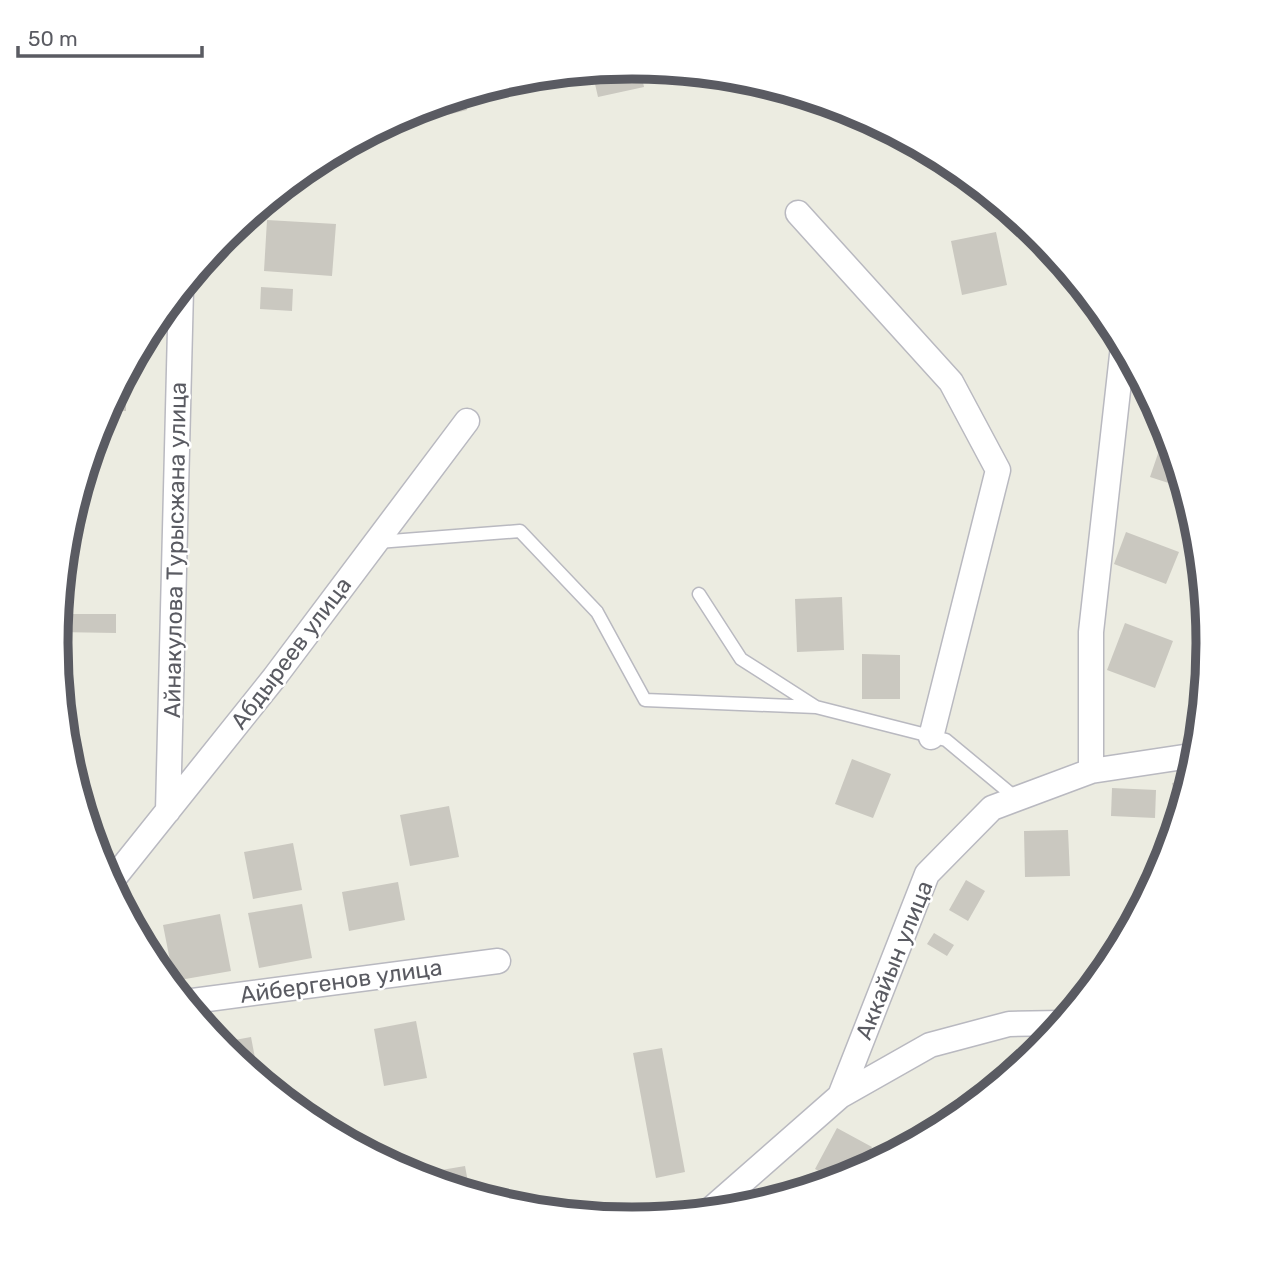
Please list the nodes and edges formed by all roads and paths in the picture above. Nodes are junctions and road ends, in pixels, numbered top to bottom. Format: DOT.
graph roads {
  1 [pos="798,214"];
  2 [pos="181,306"];
  3 [pos="1121,363"];
  4 [pos="467,421"];
  5 [pos="375,542"];
  6 [pos="699,594"];
  7 [pos="817,707"];
  8 [pos="931,737"];
  9 [pos="1184,757"];
  10 [pos="1091,771"];
  11 [pos="1017,799"];
  12 [pos="168,811"];
  13 [pos="118,874"];
  14 [pos="498,961"];
  15 [pos="196,1000"];
  16 [pos="1048,1023"];
  17 [pos="840,1096"];
  18 [pos="722,1199"];
  1 -- 8 [label="street"];
  2 -- 12 [label="street, Айнакулова Турысжана улица"];
  3 -- 10 [label="street"];
  4 -- 5 [label="street, Абдыреев улица"];
  5 -- 7 [label="lane"];
  5 -- 12 [label="street, Абдыреев улица"];
  6 -- 7 [label="lane"];
  7 -- 8 [label="lane"];
  8 -- 11 [label="lane"];
  9 -- 10 [label="street, Аккайын улица"];
  10 -- 11 [label="street, Аккайын улица"];
  11 -- 17 [label="street, Аккайын улица"];
  12 -- 13 [label="street, Абдыреев улица"];
  14 -- 15 [label="street, Айбергенов улица"];
  16 -- 17 [label="street"];
  17 -- 18 [label="street"];
}
